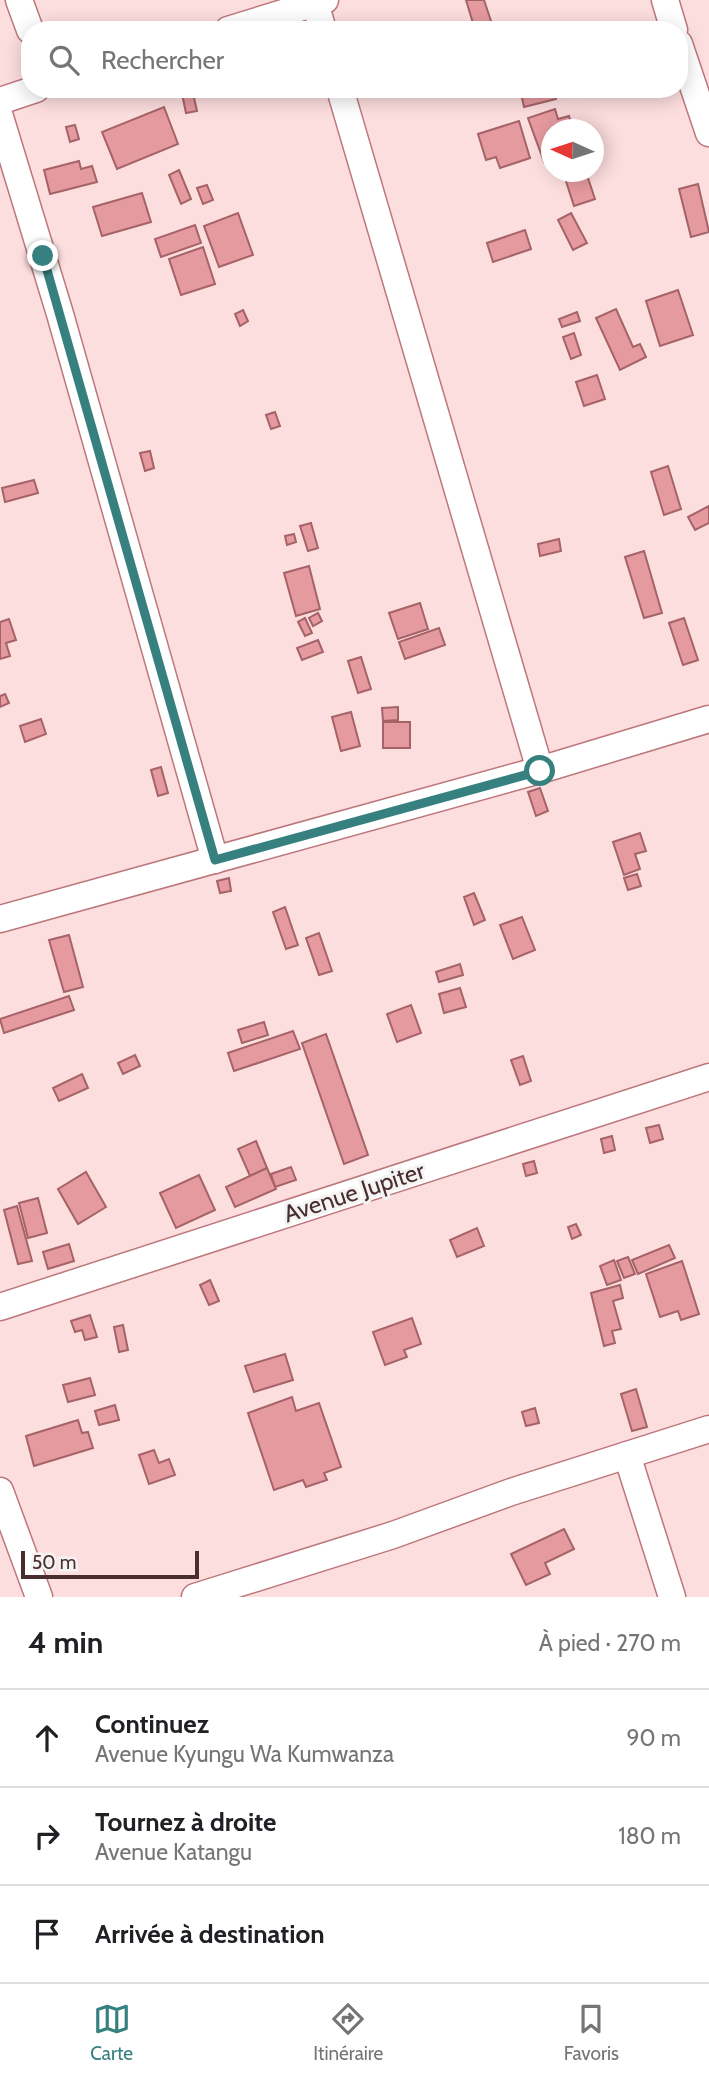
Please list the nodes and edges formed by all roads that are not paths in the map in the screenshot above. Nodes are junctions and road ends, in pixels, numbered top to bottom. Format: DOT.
graph roads {
  1 [pos="19,0"];
  2 [pos="664,0"];
  3 [pos="320,1"];
  4 [pos="27,21"];
  5 [pos="257,21"];
  6 [pos="322,21"];
  7 [pos="671,21"];
  8 [pos="688,71"];
  9 [pos="21,94"];
  10 [pos="343,98"];
  11 [pos="0,101"];
  12 [pos="0,117"];
  13 [pos="709,133"];
  14 [pos="709,719"];
  15 [pos="540,771"];
  16 [pos="215,860"];
  17 [pos="0,919"];
  18 [pos="709,1077"];
  19 [pos="0,1307"];
  20 [pos="709,1429"];
  21 [pos="627,1455"];
  22 [pos="0,1491"];
  23 [pos="39,1597"];
  24 [pos="195,1597"];
  25 [pos="672,1597"];
  1 -- 4 [label="street"];
  2 -- 7 [label="street"];
  3 -- 5 [label="street"];
  3 -- 6 [label="street"];
  8 -- 13 [label="street"];
  9 -- 11 [label="street"];
  10 -- 15 [label="street"];
  12 -- 16 [label="street"];
  14 -- 15 [label="street"];
  15 -- 16 [label="street"];
  16 -- 17 [label="street"];
  18 -- 19 [label="street, Avenue Jupiter"];
  20 -- 21 [label="street"];
  21 -- 24 [label="street"];
  21 -- 25 [label="street"];
  22 -- 23 [label="street"];
}
